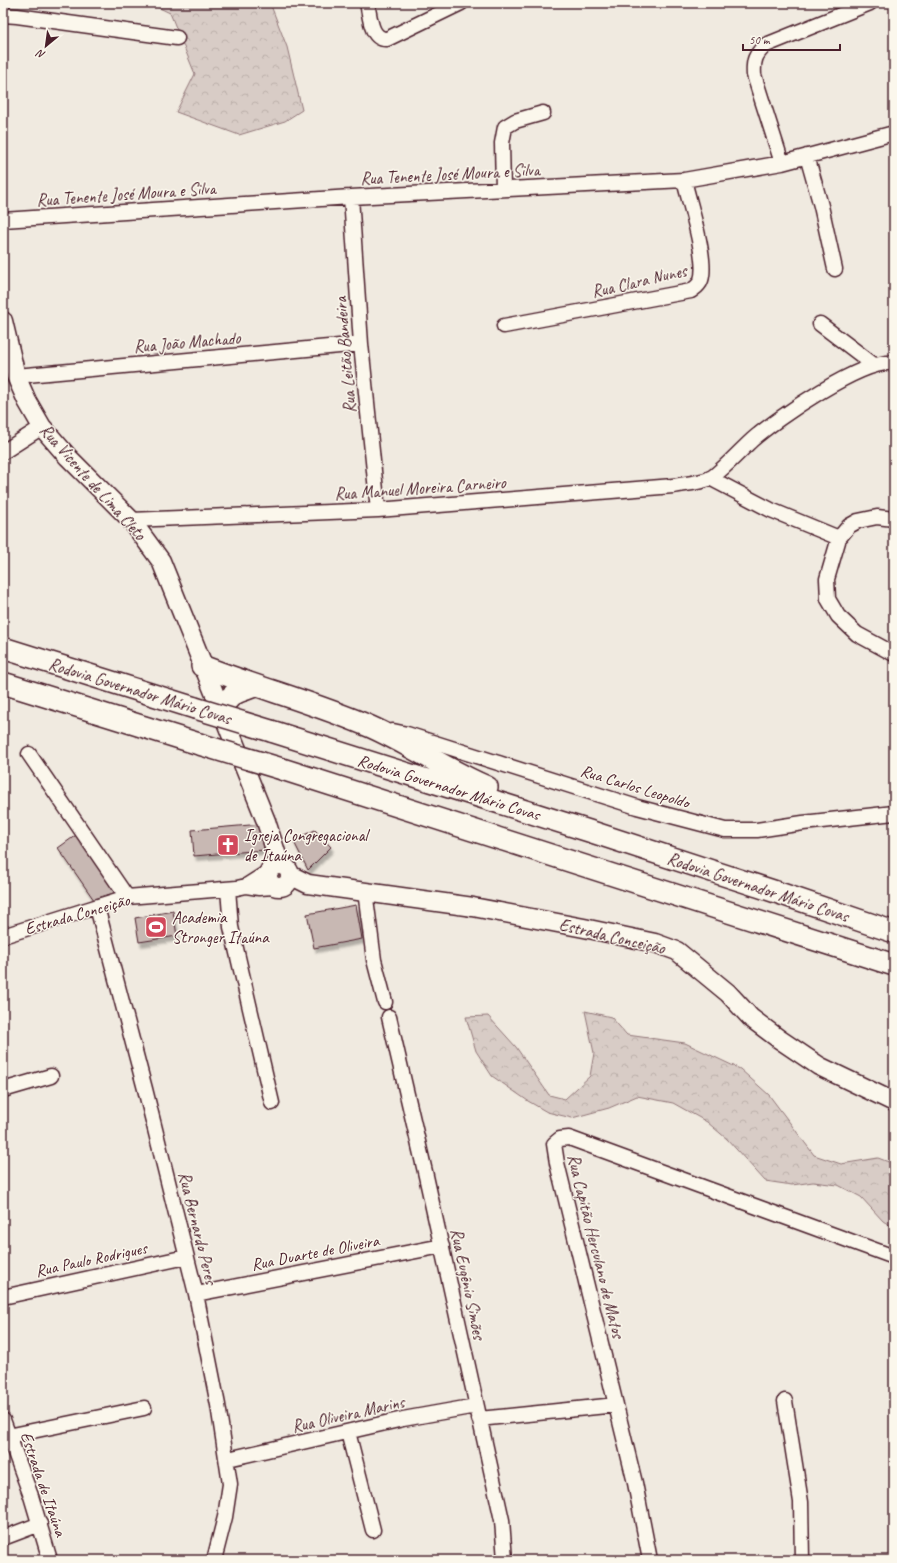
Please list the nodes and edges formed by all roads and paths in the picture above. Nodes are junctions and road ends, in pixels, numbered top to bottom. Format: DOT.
graph roads {
  1 [pos="367,3"];
  2 [pos="461,3"];
  3 [pos="870,3"];
  4 [pos="3,15"];
  5 [pos="177,38"];
  6 [pos="543,113"];
  7 [pos="894,133"];
  8 [pos="807,156"];
  9 [pos="782,163"];
  10 [pos="684,180"];
  11 [pos="504,189"];
  12 [pos="350,197"];
  13 [pos="3,220"];
  14 [pos="835,269"];
  15 [pos="3,321"];
  16 [pos="820,324"];
  17 [pos="504,326"];
  18 [pos="361,344"];
  19 [pos="894,363"];
  20 [pos="874,365"];
  21 [pos="16,376"];
  22 [pos="42,427"];
  23 [pos="3,452"];
  24 [pos="710,478"];
  25 [pos="378,510"];
  26 [pos="894,519"];
  27 [pos="131,520"];
  28 [pos="839,538"];
  29 [pos="3,648"];
  30 [pos="894,654"];
  31 [pos="202,666"];
  32 [pos="3,683"];
  33 [pos="254,686"];
  34 [pos="221,710"];
  35 [pos="371,727"];
  36 [pos="29,754"];
  37 [pos="894,813"];
  38 [pos="589,831"];
  39 [pos="279,875"];
  40 [pos="228,889"];
  41 [pos="365,891"];
  42 [pos="127,897"];
  43 [pos="97,907"];
  44 [pos="894,932"];
  45 [pos="3,936"];
  46 [pos="839,948"];
  47 [pos="894,965"];
  48 [pos="894,972"];
  49 [pos="385,1002"];
  50 [pos="389,1017"];
  51 [pos="51,1076"];
  52 [pos="3,1090"];
  53 [pos="894,1102"];
  54 [pos="272,1103"];
  55 [pos="442,1246"];
  56 [pos="186,1257"];
  57 [pos="894,1257"];
  58 [pos="196,1294"];
  59 [pos="3,1297"];
  60 [pos="785,1401"];
  61 [pos="616,1405"];
  62 [pos="144,1408"];
  63 [pos="478,1412"];
  64 [pos="3,1420"];
  65 [pos="348,1432"];
  66 [pos="8,1436"];
  67 [pos="228,1460"];
  68 [pos="40,1524"];
  69 [pos="374,1530"];
  70 [pos="3,1538"];
  71 [pos="50,1560"];
  72 [pos="214,1560"];
  73 [pos="506,1560"];
  74 [pos="650,1560"];
  75 [pos="802,1560"];
  1 -- 2 [label="street"];
  3 -- 9 [label="street"];
  4 -- 5 [label="street"];
  6 -- 11 [label="street"];
  7 -- 8 [label="street, Rua Tenente José Moura e Silva"];
  8 -- 9 [label="street, Rua Tenente José Moura e Silva"];
  8 -- 14 [label="street"];
  9 -- 10 [label="street, Rua Tenente José Moura e Silva"];
  10 -- 11 [label="street, Rua Tenente José Moura e Silva"];
  10 -- 17 [label="street, Rua Clara Nunes"];
  11 -- 12 [label="street, Rua Tenente José Moura e Silva"];
  12 -- 13 [label="street, Rua Tenente José Moura e Silva"];
  12 -- 18 [label="street, Rua Leitão Bandeira"];
  15 -- 21 [label="main road, Rua Vicente de Lima Cleto"];
  16 -- 20 [label="street"];
  18 -- 21 [label="street, Rua João Machado"];
  18 -- 25 [label="street, Rua Leitão Bandeira"];
  19 -- 20 [label="street"];
  20 -- 24 [label="street"];
  21 -- 22 [label="main road, Rua Vicente de Lima Cleto"];
  22 -- 23 [label="street"];
  22 -- 27 [label="main road, Rua Vicente de Lima Cleto"];
  24 -- 25 [label="street, Rua Manuel Moreira Carneiro"];
  24 -- 28 [label="street"];
  25 -- 27 [label="street, Rua Manuel Moreira Carneiro"];
  26 -- 28 [label="street"];
  27 -- 31 [label="main road, Rua Vicente de Lima Cleto"];
  28 -- 30 [label="street"];
  29 -- 38 [label="highway, Rodovia Governador Mário Covas, bridge"];
  31 -- 33 [label="highway"];
  31 -- 34 [label="main road, Rua Vicente de Lima Cleto"];
  32 -- 46 [label="highway, Rodovia Governador Mário Covas, bridge"];
  33 -- 34 [label="highway"];
  33 -- 35 [label="highway"];
  34 -- 39 [label="main road, Rua Vicente de Lima Cleto"];
  35 -- 37 [label="street, Rua Carlos Leopoldo"];
  35 -- 38 [label="highway"];
  36 -- 42 [label="street"];
  38 -- 44 [label="highway, Rodovia Governador Mário Covas"];
  39 -- 40 [label="street, Estrada Conceição"];
  39 -- 41 [label="main road, Estrada Conceição"];
  40 -- 42 [label="street, Estrada Conceição"];
  40 -- 54 [label="street"];
  41 -- 49 [label="street"];
  41 -- 53 [label="main road, Estrada Conceição"];
  42 -- 43 [label="street, Estrada Conceição"];
  43 -- 45 [label="street, Estrada Conceição"];
  43 -- 56 [label="street, Rua Bernardo Peres"];
  46 -- 47 [label="highway, Rodovia Governador Mário Covas"];
  46 -- 48 [label="highway"];
  50 -- 55 [label="street, Rua Eugênio Simões"];
  51 -- 52 [label="street"];
  55 -- 58 [label="street, Rua Duarte de Oliveira"];
  55 -- 63 [label="street, Rua Eugênio Simões"];
  56 -- 58 [label="street, Rua Bernardo Peres"];
  56 -- 59 [label="street, Rua Paulo Rodrigues"];
  57 -- 61 [label="street, Rua Capitão Herculano de Matos"];
  58 -- 67 [label="street, Rua Bernardo Peres"];
  60 -- 75 [label="street"];
  61 -- 63 [label="street, Rua Oliveira Marins"];
  61 -- 74 [label="street, Rua Capitão Herculano de Matos"];
  62 -- 66 [label="street"];
  63 -- 65 [label="street, Rua Oliveira Marins"];
  63 -- 73 [label="street, Rua Eugênio Simões"];
  64 -- 66 [label="street, Estrada de Itaúna"];
  65 -- 67 [label="street, Rua Oliveira Marins"];
  65 -- 69 [label="street"];
  66 -- 68 [label="street, Estrada de Itaúna"];
  67 -- 72 [label="street, Rua Bernardo Peres"];
  68 -- 70 [label="street"];
  68 -- 71 [label="street, Estrada de Itaúna"];
}
